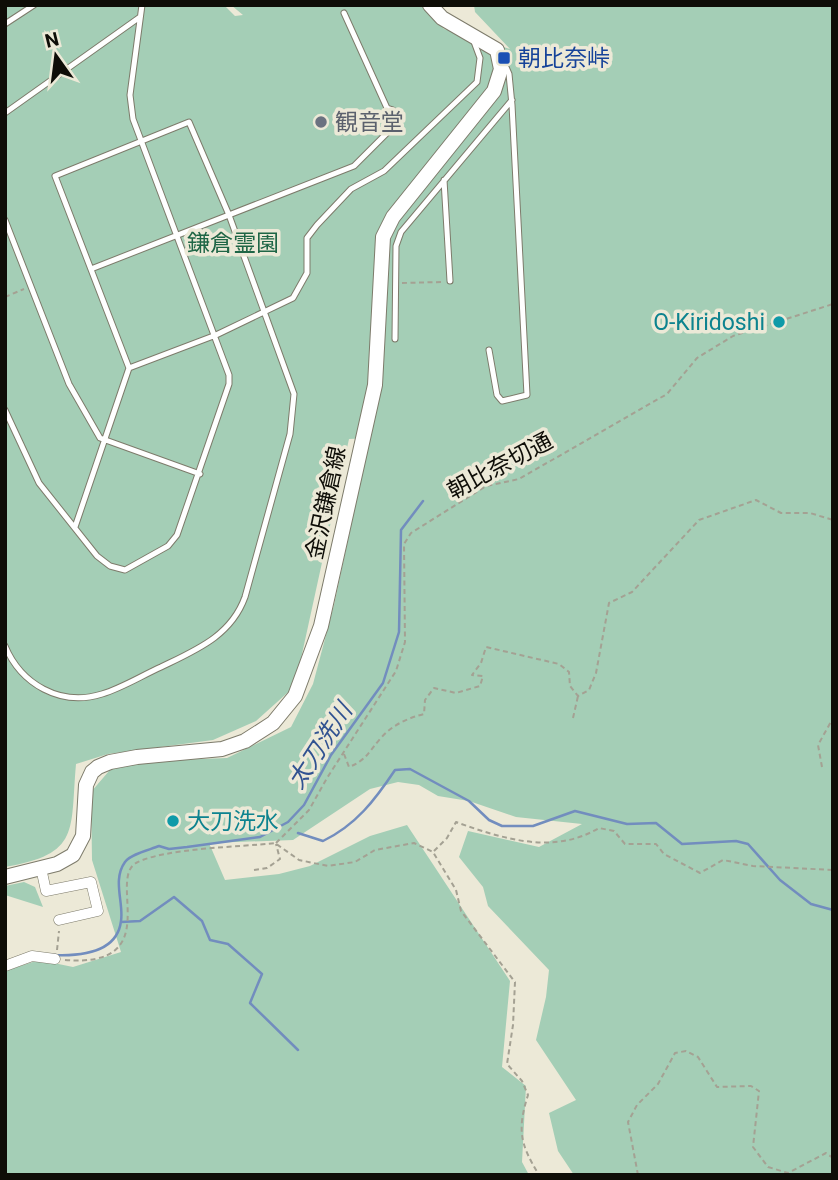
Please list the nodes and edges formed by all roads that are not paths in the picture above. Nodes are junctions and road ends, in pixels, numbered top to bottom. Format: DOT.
graph roads {
  1 [pos="34,5"];
  2 [pos="142,5"];
  3 [pos="430,5"];
  4 [pos="344,13"];
  5 [pos="140,17"];
  6 [pos="5,24"];
  7 [pos="471,33"];
  8 [pos="497,50"];
  9 [pos="512,100"];
  10 [pos="5,113"];
  11 [pos="140,143"];
  12 [pos="444,180"];
  13 [pos="229,215"];
  14 [pos="5,220"];
  15 [pos="178,236"];
  16 [pos="91,269"];
  17 [pos="450,281"];
  18 [pos="265,312"];
  19 [pos="216,335"];
  20 [pos="395,339"];
  21 [pos="489,350"];
  22 [pos="129,368"];
  23 [pos="5,410"];
  24 [pos="105,441"];
  25 [pos="200,474"];
  26 [pos="75,527"];
  27 [pos="5,646"];
  28 [pos="41,868"];
  29 [pos="5,877"];
  30 [pos="59,920"];
  31 [pos="55,959"];
  32 [pos="5,966"];
  1 -- 6 [label="lane"];
  2 -- 5 [label="lane"];
  3 -- 7 [label="main road"];
  4 -- 13 [label="lane"];
  5 -- 10 [label="lane"];
  5 -- 11 [label="lane"];
  7 -- 8 [label="main road"];
  7 -- 18 [label="lane"];
  8 -- 9 [label="lane"];
  8 -- 28 [label="main road, 金沢鎌倉線"];
  9 -- 12 [label="lane"];
  9 -- 21 [label="lane"];
  11 -- 13 [label="lane"];
  11 -- 15 [label="lane"];
  11 -- 16 [label="lane"];
  12 -- 17 [label="lane"];
  12 -- 20 [label="lane"];
  13 -- 15 [label="lane"];
  13 -- 18 [label="lane"];
  14 -- 24 [label="lane"];
  15 -- 16 [label="lane"];
  15 -- 19 [label="lane"];
  16 -- 22 [label="lane"];
  18 -- 19 [label="lane"];
  18 -- 27 [label="lane"];
  19 -- 22 [label="lane"];
  19 -- 25 [label="lane"];
  22 -- 24 [label="lane"];
  23 -- 26 [label="lane"];
  24 -- 25 [label="lane"];
  24 -- 26 [label="lane"];
  25 -- 26 [label="lane"];
  28 -- 29 [label="main road, 金沢鎌倉線"];
  28 -- 30 [label="street"];
  31 -- 32 [label="street"];
}
